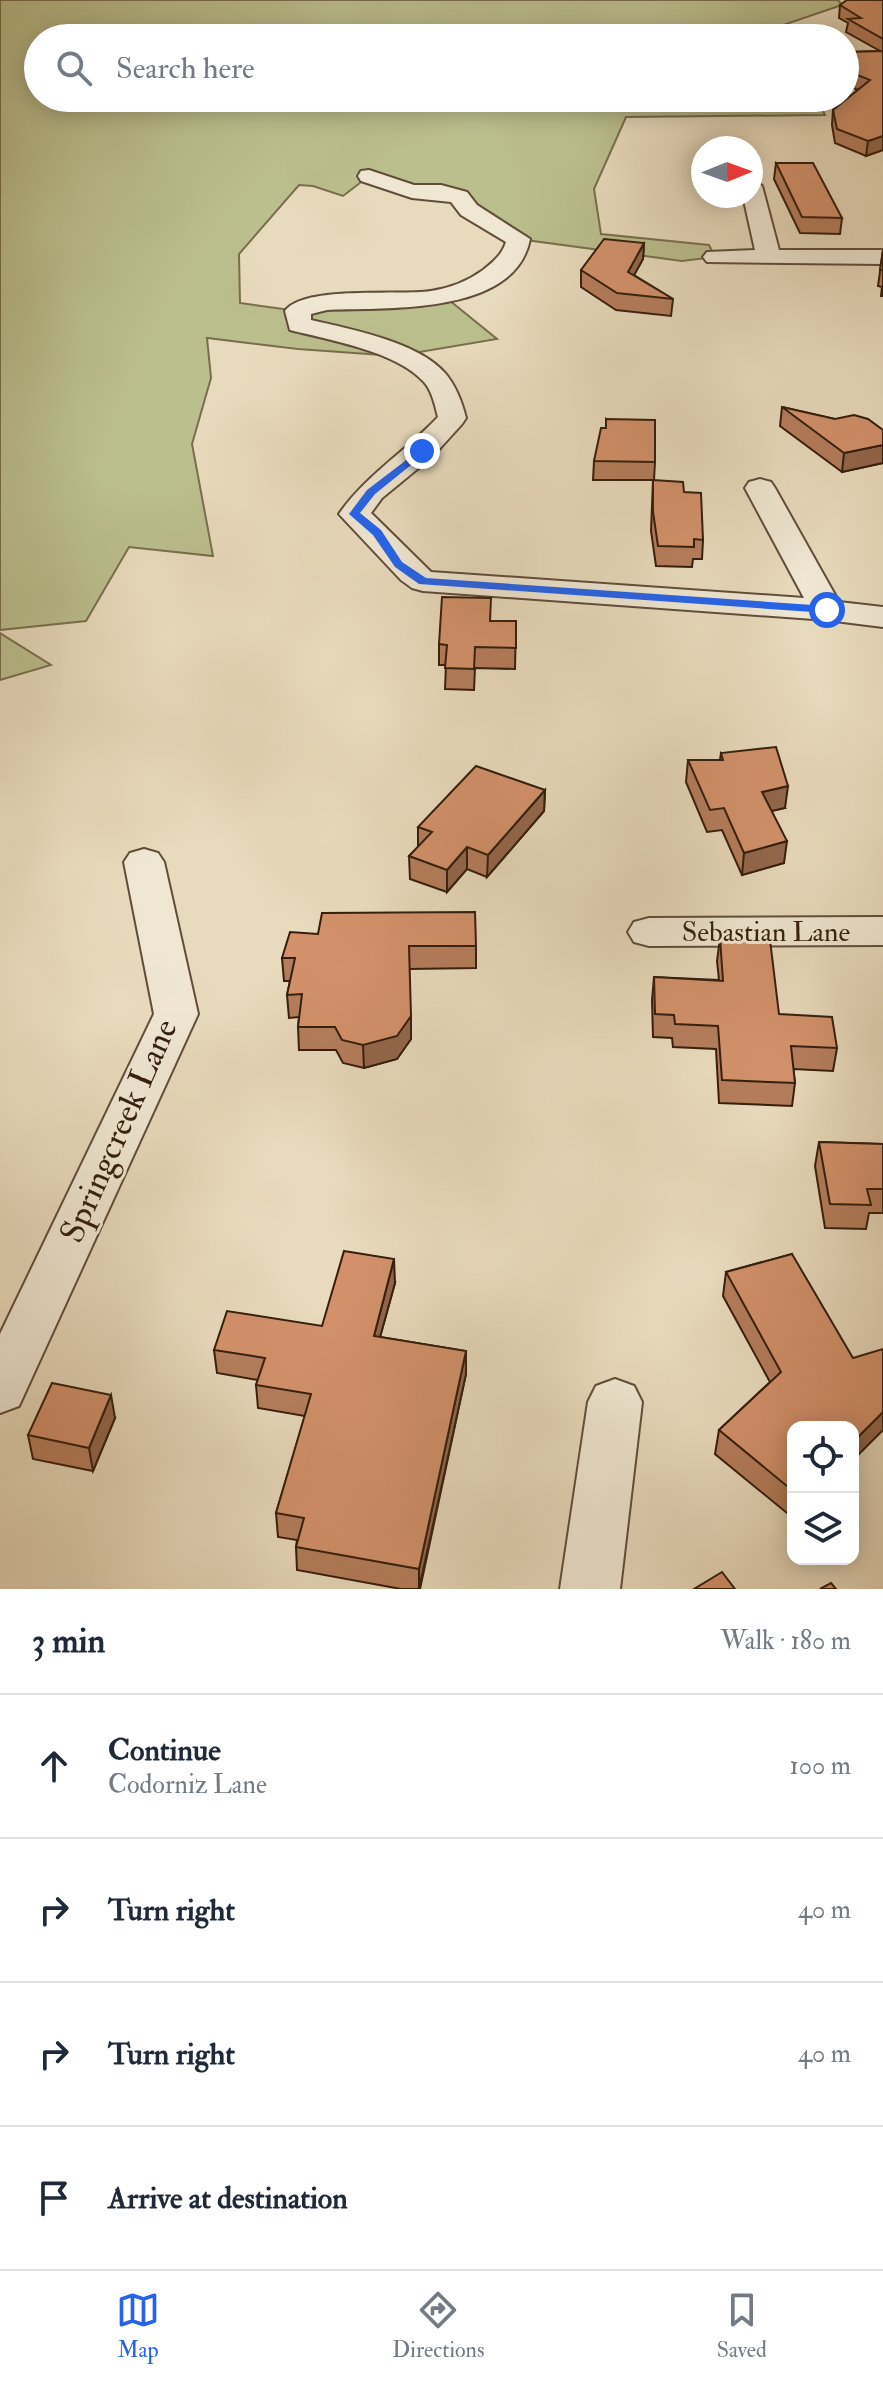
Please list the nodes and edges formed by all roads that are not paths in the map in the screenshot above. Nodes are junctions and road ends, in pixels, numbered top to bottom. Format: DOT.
graph roads {
  1 [pos="369,176"];
  2 [pos="757,208"];
  3 [pos="715,257"];
  4 [pos="769,257"];
  5 [pos="883,257"];
  6 [pos="760,488"];
  7 [pos="827,610"];
  8 [pos="883,617"];
  9 [pos="144,862"];
  10 [pos="883,931"];
  11 [pos="649,932"];
  12 [pos="0,1390"];
  13 [pos="615,1402"];
  14 [pos="590,1589"];
  1 -- 7 [label="street"];
  2 -- 4 [label="street"];
  3 -- 4 [label="street"];
  4 -- 5 [label="street"];
  6 -- 7 [label="street"];
  7 -- 8 [label="street"];
  9 -- 12 [label="street, Springcreek Lane"];
  10 -- 11 [label="street, Sebastian Lane"];
  13 -- 14 [label="street"];
}
